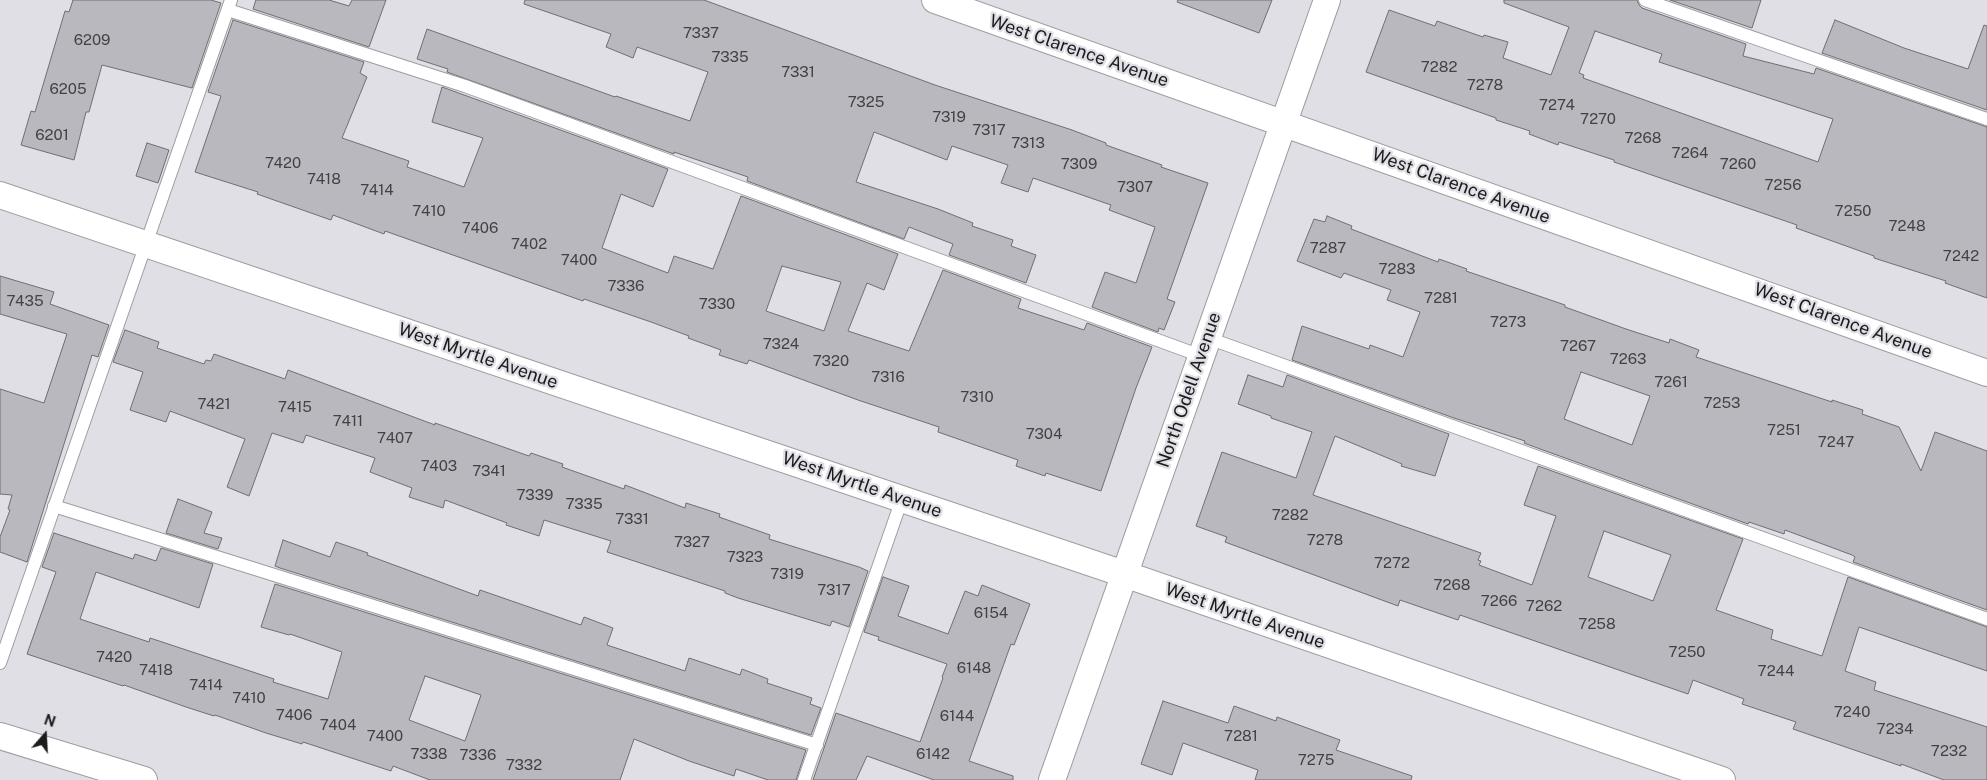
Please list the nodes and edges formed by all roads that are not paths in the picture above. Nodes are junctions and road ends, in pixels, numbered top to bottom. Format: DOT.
graph roads {
  1 [pos="935,0"];
  2 [pos="1327,0"];
  3 [pos="1645,0"];
  4 [pos="230,5"];
  5 [pos="1987,119"];
  6 [pos="1284,123"];
  7 [pos="0,195"];
  8 [pos="146,244"];
  9 [pos="1204,347"];
  10 [pos="1987,373"];
  11 [pos="902,499"];
  12 [pos="54,506"];
  13 [pos="1124,574"];
  14 [pos="1987,619"];
  15 [pos="0,663"];
  16 [pos="0,736"];
  17 [pos="817,745"];
  18 [pos="144,780"];
  19 [pos="804,780"];
  20 [pos="1052,780"];
  21 [pos="1722,780"];
  1 -- 6 [label="street, West Clarence Avenue"];
  2 -- 6 [label="street, North Odell Avenue"];
  3 -- 5 [label="lane"];
  4 -- 8 [label="lane"];
  4 -- 9 [label="lane"];
  6 -- 9 [label="street, North Odell Avenue"];
  6 -- 10 [label="street, West Clarence Avenue"];
  7 -- 8 [label="street, West Myrtle Avenue"];
  8 -- 11 [label="street, West Myrtle Avenue"];
  8 -- 12 [label="lane"];
  9 -- 13 [label="street, North Odell Avenue"];
  9 -- 14 [label="lane"];
  11 -- 13 [label="street, West Myrtle Avenue"];
  11 -- 17 [label="lane"];
  12 -- 15 [label="lane"];
  12 -- 17 [label="lane"];
  13 -- 20 [label="street, North Odell Avenue"];
  13 -- 21 [label="street, West Myrtle Avenue"];
  16 -- 18 [label="street"];
  17 -- 19 [label="lane"];
}
